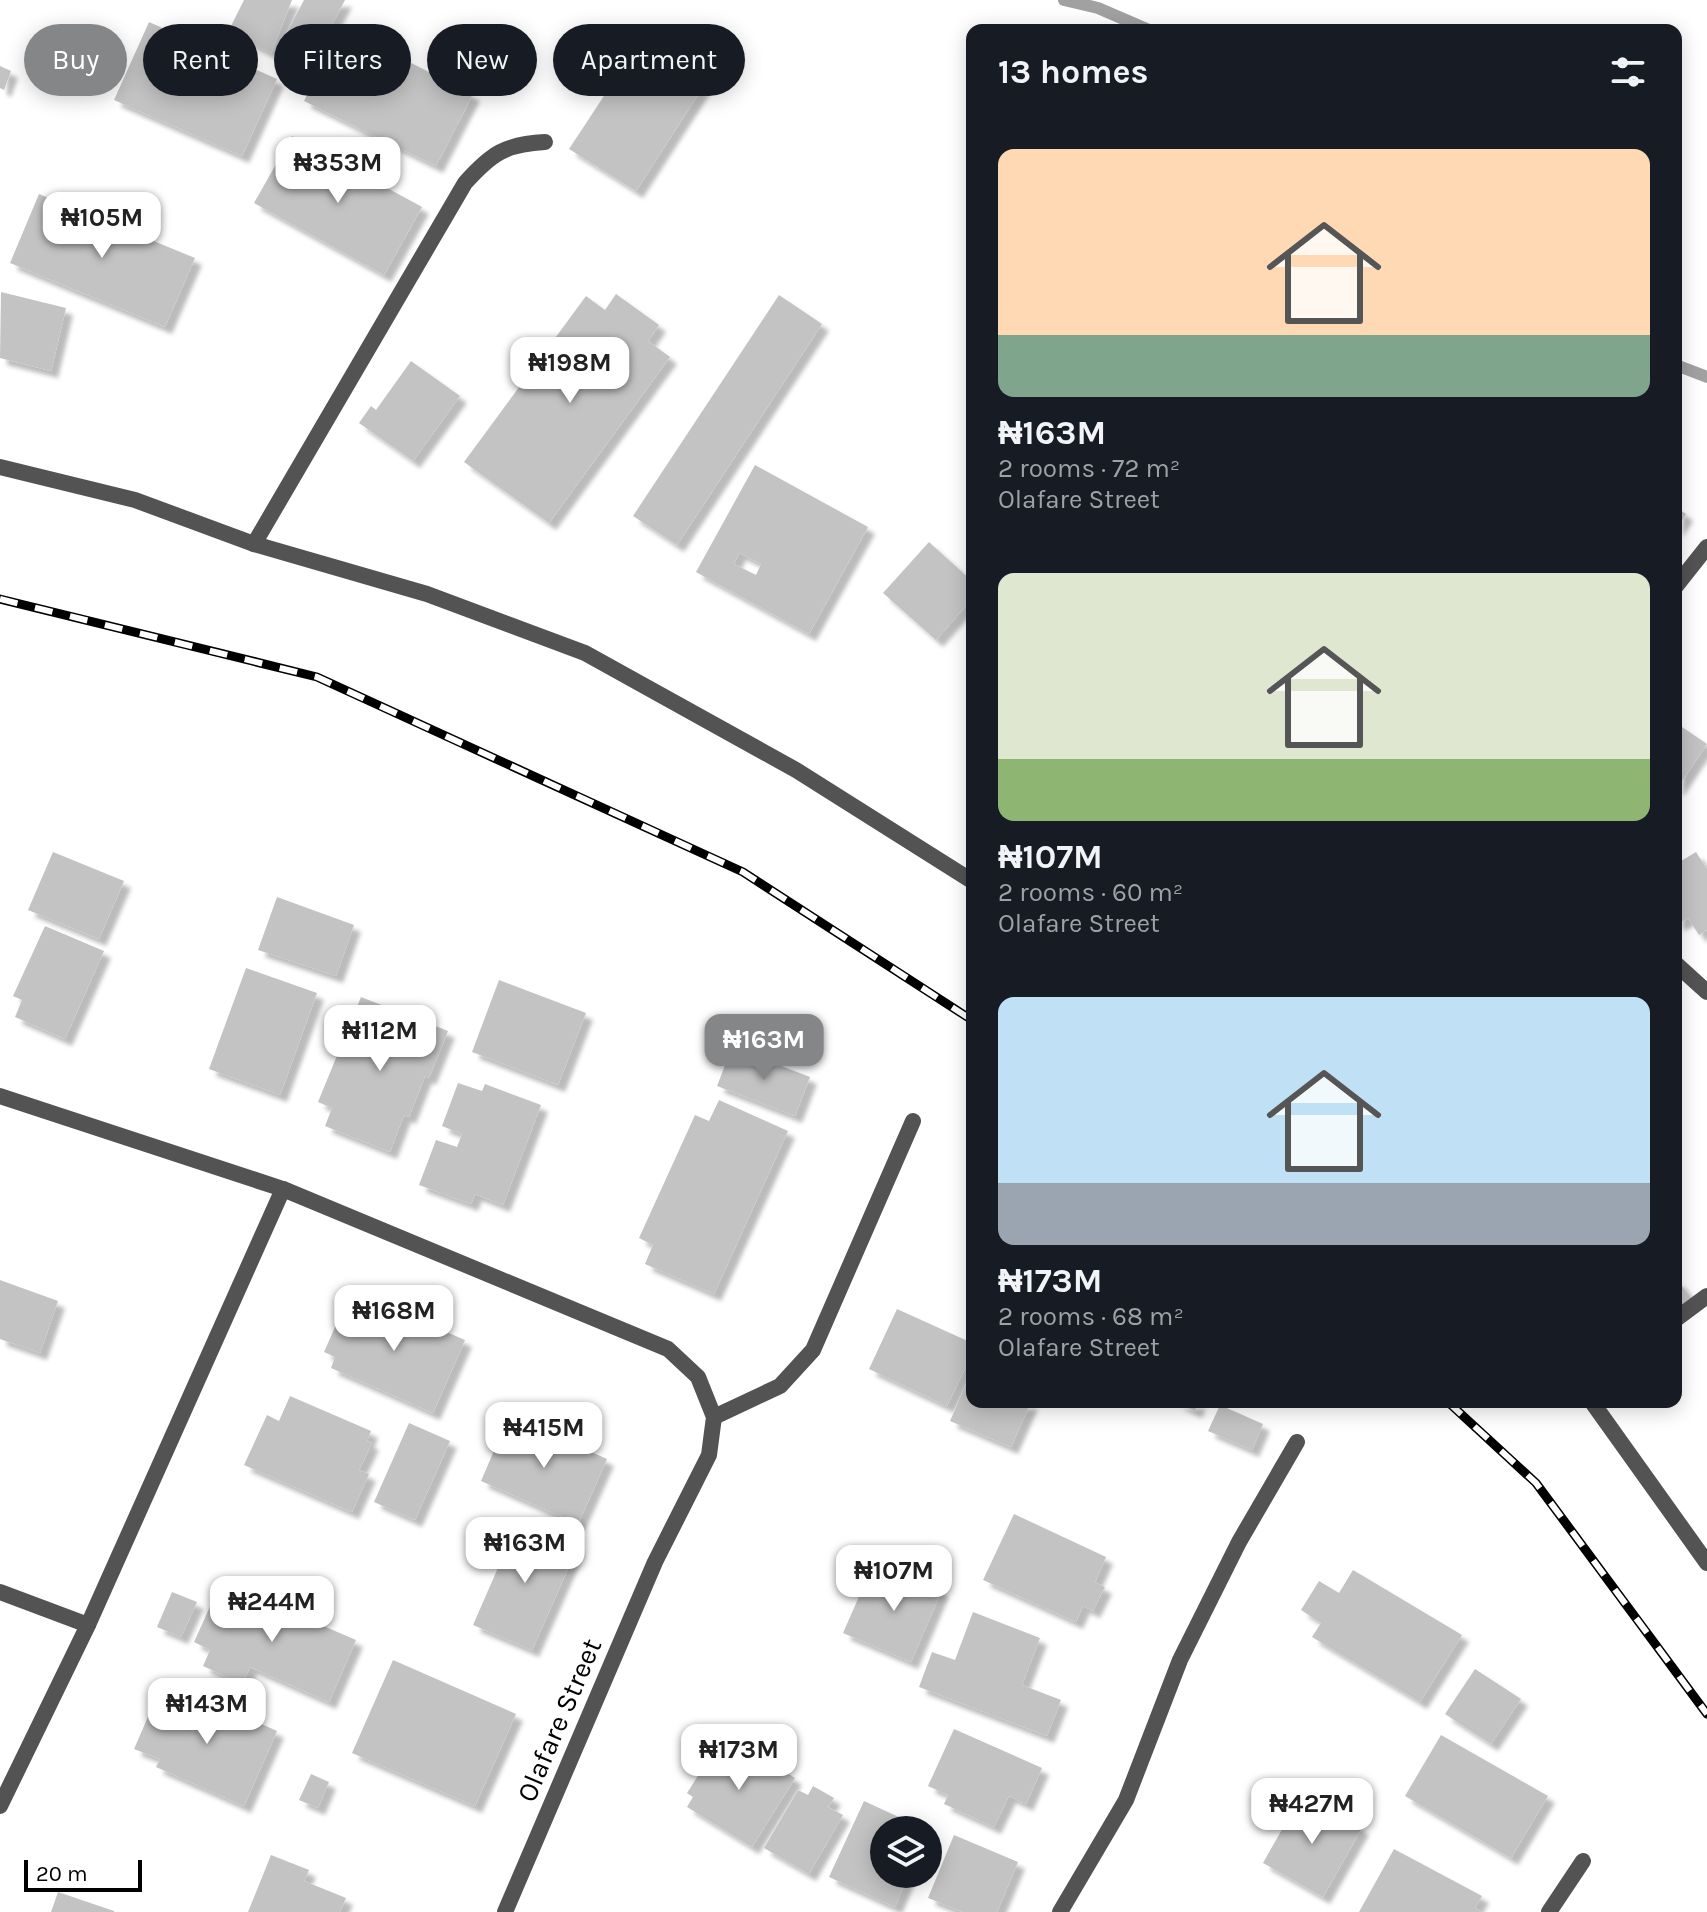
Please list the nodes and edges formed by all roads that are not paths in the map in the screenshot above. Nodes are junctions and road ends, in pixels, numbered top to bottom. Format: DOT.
graph roads {
  1 [pos="545,142"];
  2 [pos="0,467"];
  3 [pos="254,544"];
  4 [pos="1707,547"];
  5 [pos="1682,578"];
  6 [pos="966,877"];
  7 [pos="1682,969"];
  8 [pos="1707,992"];
  9 [pos="0,1096"];
  10 [pos="913,1121"];
  11 [pos="283,1189"];
  12 [pos="1707,1296"];
  13 [pos="1682,1315"];
  14 [pos="1596,1408"];
  15 [pos="714,1417"];
  16 [pos="1297,1442"];
  17 [pos="1707,1563"];
  18 [pos="0,1592"];
  19 [pos="88,1625"];
  20 [pos="0,1806"];
  21 [pos="1583,1861"];
  22 [pos="505,1912"];
  23 [pos="1060,1912"];
  24 [pos="1549,1912"];
  1 -- 3 [label="street"];
  2 -- 3 [label="street"];
  3 -- 6 [label="street"];
  4 -- 5 [label="street"];
  7 -- 8 [label="street"];
  9 -- 11 [label="street"];
  10 -- 15 [label="street"];
  11 -- 15 [label="street"];
  11 -- 19 [label="street"];
  12 -- 13 [label="street"];
  14 -- 17 [label="street"];
  15 -- 22 [label="street, Olafare Street"];
  16 -- 23 [label="street"];
  18 -- 19 [label="street"];
  19 -- 20 [label="street"];
  21 -- 24 [label="street"];
}
